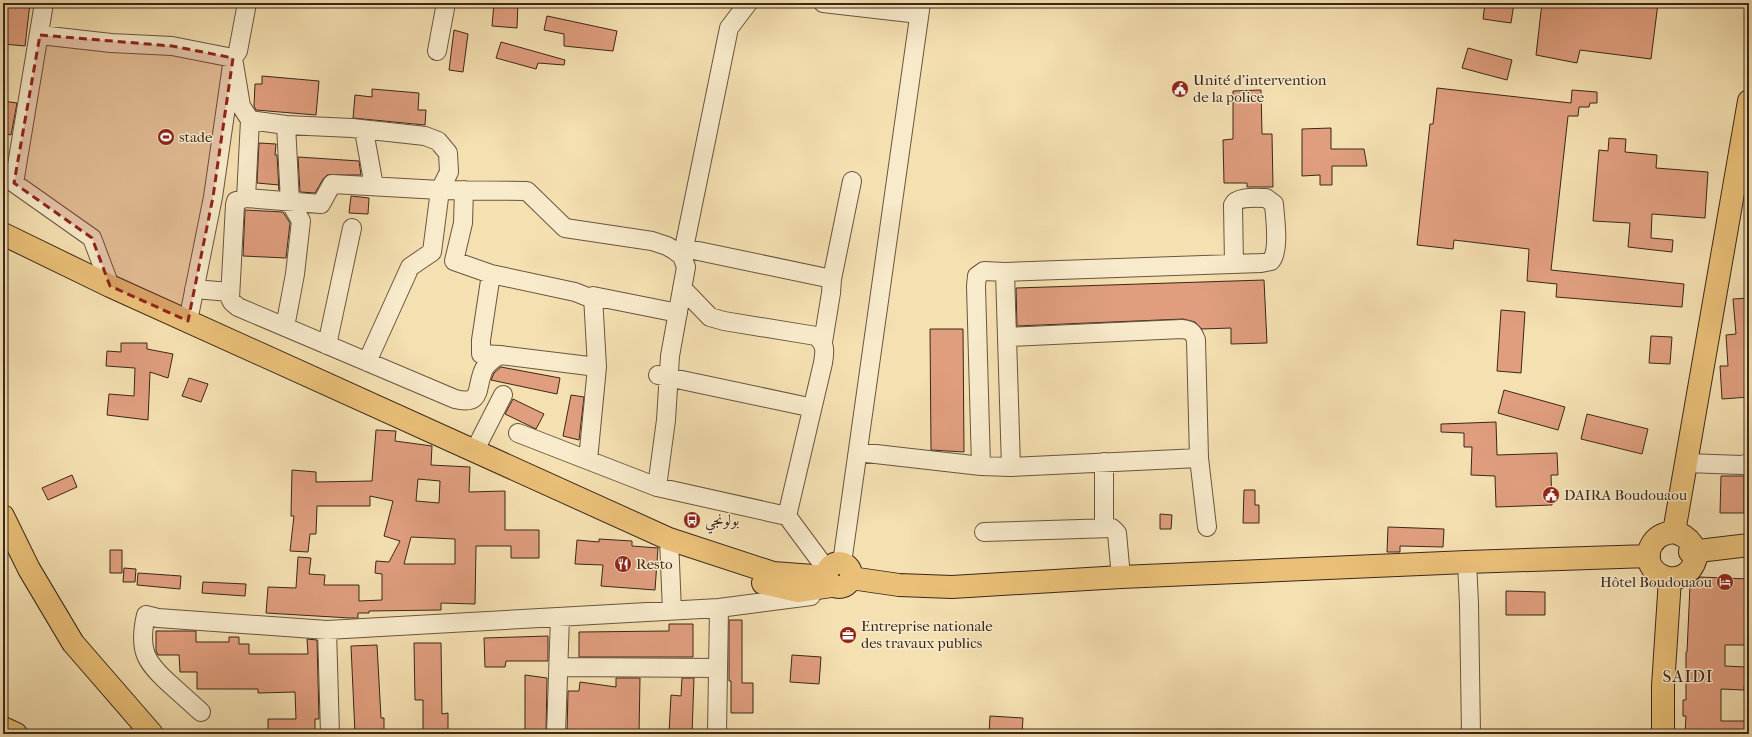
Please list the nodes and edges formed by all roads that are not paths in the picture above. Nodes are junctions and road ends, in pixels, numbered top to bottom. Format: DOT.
graph roads {
  1 [pos="44,3"];
  2 [pos="247,3"];
  3 [pos="446,3"];
  4 [pos="748,3"];
  5 [pos="823,3"];
  6 [pos="920,8"];
  7 [pos="40,35"];
  8 [pos="437,51"];
  9 [pos="233,58"];
  10 [pos="1749,101"];
  11 [pos="250,120"];
  12 [pos="286,125"];
  13 [pos="364,131"];
  14 [pos="852,181"];
  15 [pos="374,186"];
  16 [pos="9,187"];
  17 [pos="440,190"];
  18 [pos="464,190"];
  19 [pos="213,197"];
  20 [pos="241,200"];
  21 [pos="290,202"];
  22 [pos="352,228"];
  23 [pos="3,234"];
  24 [pos="682,256"];
  25 [pos="1234,264"];
  26 [pos="1005,272"];
  27 [pos="491,274"];
  28 [pos="832,279"];
  29 [pos="110,286"];
  30 [pos="682,288"];
  31 [pos="194,289"];
  32 [pos="230,292"];
  33 [pos="593,296"];
  34 [pos="678,313"];
  35 [pos="188,321"];
  36 [pos="285,327"];
  37 [pos="1008,336"];
  38 [pos="823,342"];
  39 [pos="327,345"];
  40 [pos="500,355"];
  41 [pos="367,362"];
  42 [pos="597,367"];
  43 [pos="663,376"];
  44 [pos="503,395"];
  45 [pos="804,406"];
  46 [pos="518,433"];
  47 [pos="474,450"];
  48 [pos="858,452"];
  49 [pos="1199,458"];
  50 [pos="588,460"];
  51 [pos="1104,462"];
  52 [pos="1685,463"];
  53 [pos="1749,464"];
  54 [pos="981,466"];
  55 [pos="1011,467"];
  56 [pos="657,487"];
  57 [pos="3,516"];
  58 [pos="787,516"];
  59 [pos="1104,527"];
  60 [pos="1207,527"];
  61 [pos="984,532"];
  62 [pos="1674,532"];
  63 [pos="669,539"];
  64 [pos="1749,545"];
  65 [pos="1690,552"];
  66 [pos="1649,556"];
  67 [pos="1467,562"];
  68 [pos="837,577"];
  69 [pos="1121,577"];
  70 [pos="1670,579"];
  71 [pos="719,608"];
  72 [pos="672,611"];
  73 [pos="560,617"];
  74 [pos="327,630"];
  75 [pos="560,667"];
  76 [pos="718,668"];
  77 [pos="201,712"];
  78 [pos="3,728"];
  79 [pos="16,734"];
  80 [pos="152,734"];
  81 [pos="330,734"];
  82 [pos="556,734"];
  83 [pos="717,734"];
  84 [pos="1471,734"];
  85 [pos="1663,734"];
  1 -- 7 [label="street"];
  2 -- 9 [label="street"];
  3 -- 8 [label="street"];
  4 -- 28 [label="street"];
  5 -- 6 [label="street"];
  6 -- 48 [label="street"];
  7 -- 9 [label="street"];
  7 -- 16 [label="street"];
  9 -- 11 [label="street"];
  9 -- 19 [label="street"];
  10 -- 52 [label="main road"];
  11 -- 12 [label="street"];
  11 -- 20 [label="street"];
  12 -- 13 [label="street"];
  12 -- 21 [label="street"];
  13 -- 15 [label="street"];
  13 -- 17 [label="street"];
  14 -- 28 [label="street"];
  15 -- 17 [label="street"];
  15 -- 21 [label="street"];
  16 -- 29 [label="street"];
  17 -- 18 [label="street"];
  17 -- 41 [label="street"];
  18 -- 24 [label="street"];
  18 -- 27 [label="street"];
  19 -- 20 [label="street"];
  19 -- 31 [label="street"];
  20 -- 21 [label="street"];
  20 -- 32 [label="street"];
  21 -- 36 [label="street"];
  22 -- 39 [label="street"];
  23 -- 29 [label="main road"];
  24 -- 28 [label="street"];
  24 -- 30 [label="street"];
  25 -- 26 [label="street"];
  26 -- 37 [label="street"];
  26 -- 54 [label="street"];
  27 -- 33 [label="street"];
  27 -- 40 [label="street"];
  28 -- 38 [label="street"];
  29 -- 35 [label="main road"];
  30 -- 34 [label="street"];
  30 -- 38 [label="street"];
  31 -- 32 [label="street"];
  31 -- 35 [label="street"];
  32 -- 36 [label="street"];
  33 -- 34 [label="street"];
  33 -- 42 [label="street"];
  34 -- 43 [label="street"];
  35 -- 47 [label="main road"];
  36 -- 39 [label="street"];
  37 -- 49 [label="street"];
  37 -- 55 [label="street"];
  38 -- 58 [label="street"];
  39 -- 41 [label="street"];
  40 -- 41 [label="street"];
  40 -- 42 [label="street"];
  42 -- 50 [label="street"];
  43 -- 45 [label="street"];
  43 -- 56 [label="street"];
  44 -- 47 [label="street"];
  46 -- 50 [label="street"];
  47 -- 63 [label="main road"];
  48 -- 54 [label="street"];
  48 -- 68 [label="street"];
  49 -- 51 [label="street"];
  49 -- 60 [label="street"];
  50 -- 56 [label="street"];
  51 -- 55 [label="street"];
  51 -- 59 [label="street"];
  52 -- 53 [label="street"];
  52 -- 62 [label="main road"];
  54 -- 55 [label="street"];
  56 -- 58 [label="street"];
  57 -- 80 [label="main road"];
  58 -- 68 [label="street"];
  59 -- 61 [label="street"];
  59 -- 69 [label="street"];
  62 -- 65 [label="main road"];
  62 -- 66 [label="main road"];
  63 -- 68 [label="main road"];
  63 -- 72 [label="street"];
  64 -- 65 [label="main road"];
  65 -- 70 [label="main road"];
  66 -- 67 [label="main road"];
  66 -- 70 [label="main road"];
  67 -- 69 [label="main road"];
  67 -- 84 [label="street"];
  68 -- 69 [label="main road"];
  68 -- 71 [label="street"];
  70 -- 85 [label="main road"];
  71 -- 72 [label="street"];
  71 -- 76 [label="street"];
  72 -- 73 [label="street"];
  73 -- 74 [label="street"];
  73 -- 75 [label="street"];
  74 -- 77 [label="street"];
  74 -- 81 [label="street"];
  75 -- 76 [label="street"];
  75 -- 82 [label="street"];
  76 -- 83 [label="street"];
  78 -- 79 [label="main road"];
}
